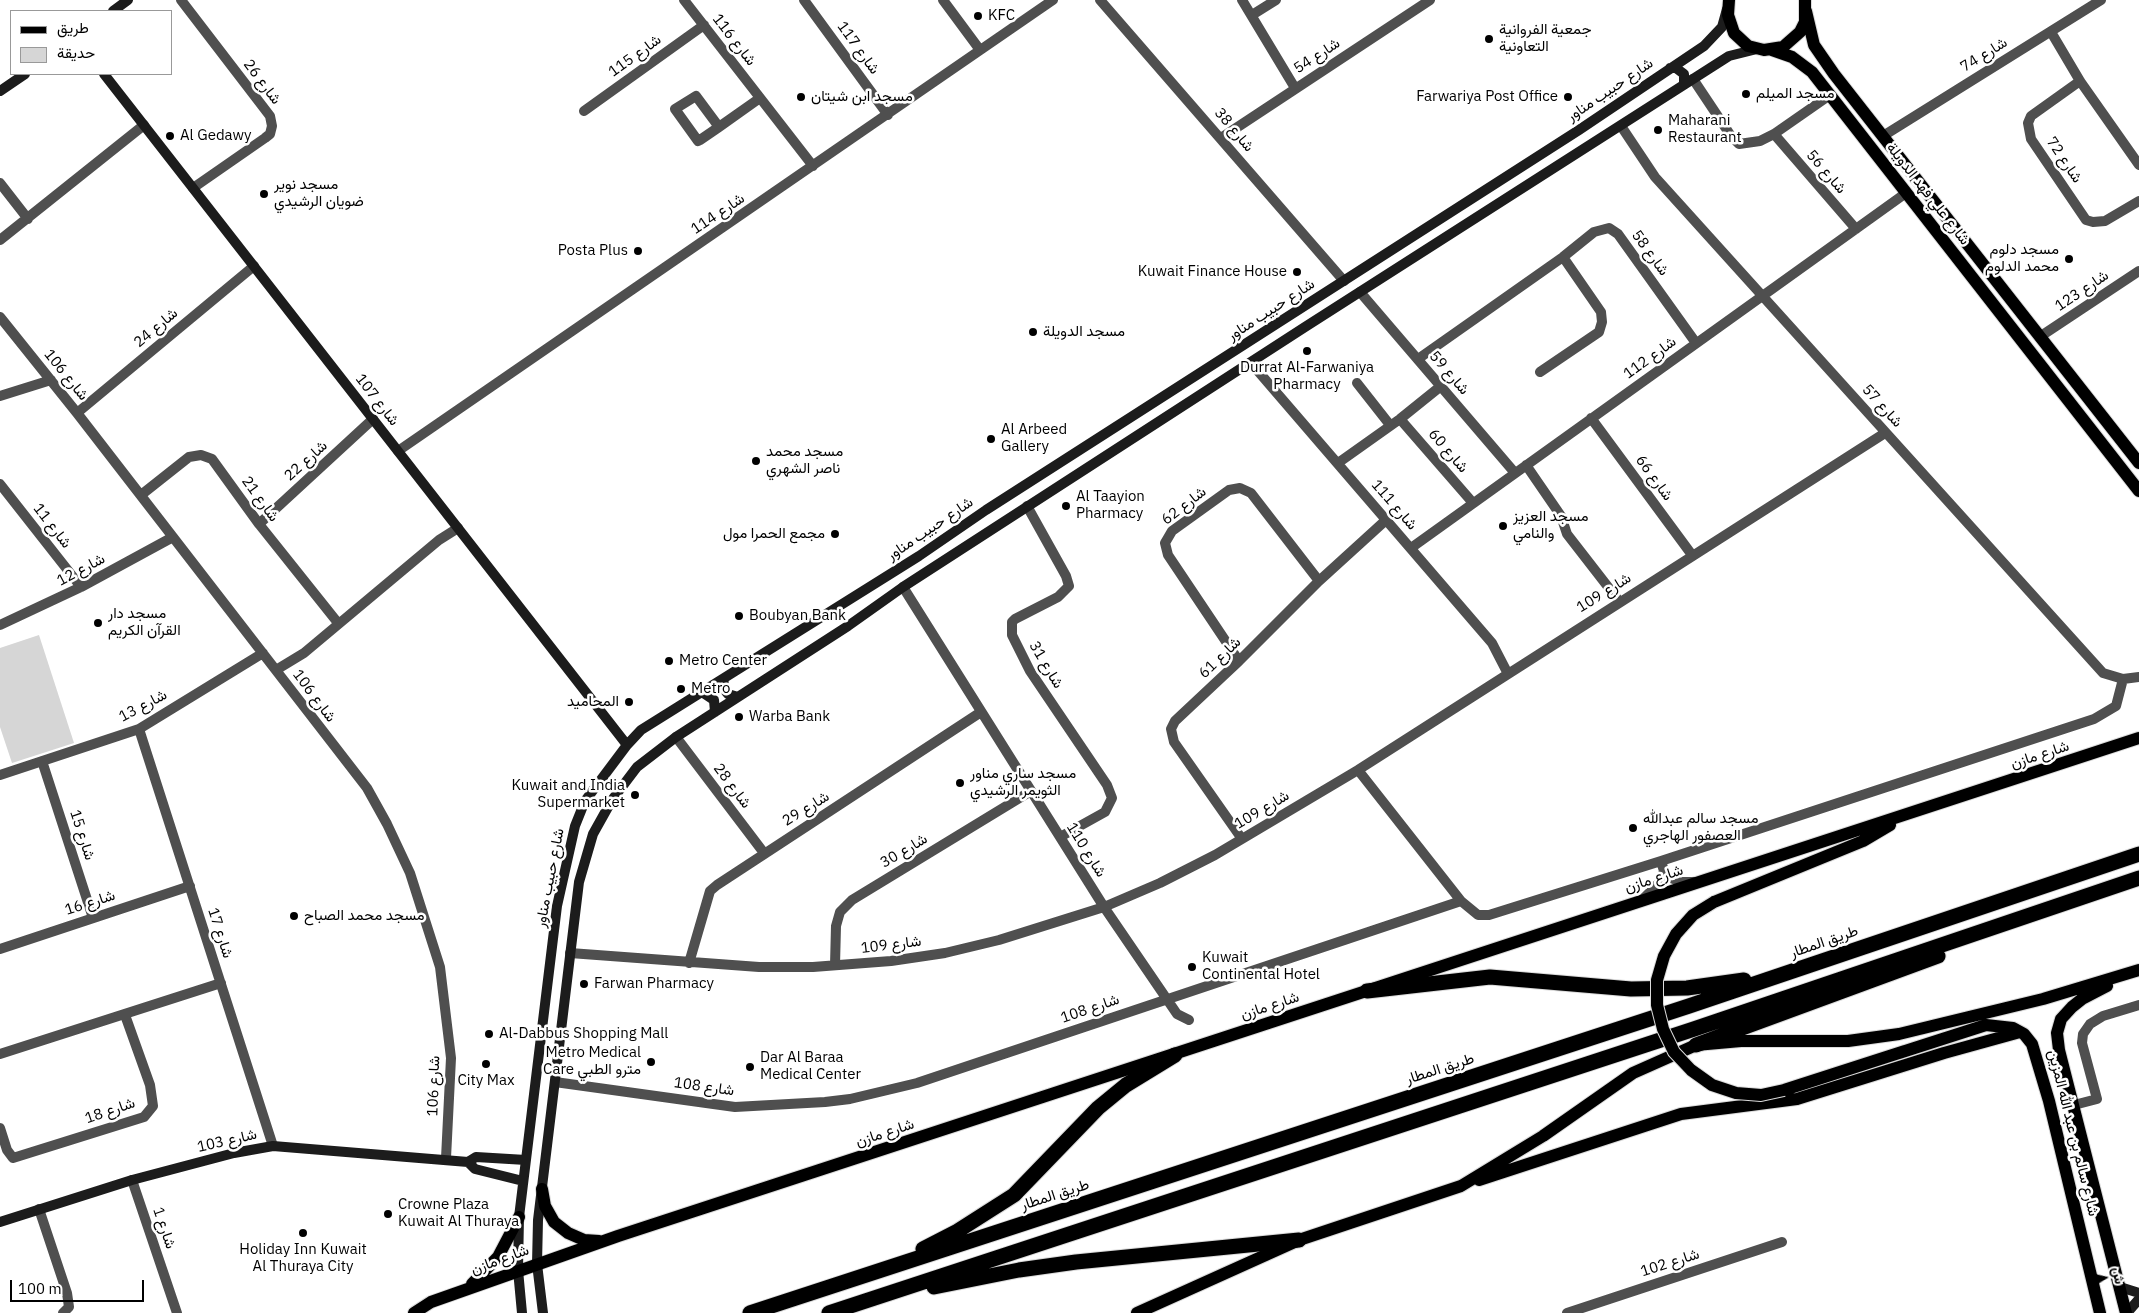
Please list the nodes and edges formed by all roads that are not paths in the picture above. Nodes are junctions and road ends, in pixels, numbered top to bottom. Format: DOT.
graph roads {
  1 [pos="128,0"];
  2 [pos="181,0"];
  3 [pos="684,0"];
  4 [pos="804,0"];
  5 [pos="943,0"];
  6 [pos="1054,0"];
  7 [pos="1100,0"];
  8 [pos="1242,0"];
  9 [pos="1276,0"];
  10 [pos="1430,0"];
  11 [pos="2102,0"];
  12 [pos="1729,3"];
  13 [pos="1806,3"];
  14 [pos="114,10"];
  15 [pos="1252,15"];
  16 [pos="704,25"];
  17 [pos="2051,32"];
  18 [pos="1757,49"];
  19 [pos="980,50"];
  20 [pos="1772,50"];
  21 [pos="1670,68"];
  22 [pos="1834,74"];
  23 [pos="24,75"];
  24 [pos="105,75"];
  25 [pos="1693,79"];
  26 [pos="2080,81"];
  27 [pos="1684,85"];
  28 [pos="1295,88"];
  29 [pos="0,91"];
  30 [pos="1827,91"];
  31 [pos="760,98"];
  32 [pos="584,111"];
  33 [pos="888,114"];
  34 [pos="144,125"];
  35 [pos="1621,126"];
  36 [pos="719,127"];
  37 [pos="1774,134"];
  38 [pos="1883,136"];
  39 [pos="1221,138"];
  40 [pos="2139,165"];
  41 [pos="814,166"];
  42 [pos="0,184"];
  43 [pos="193,188"];
  44 [pos="1906,193"];
  45 [pos="2139,202"];
  46 [pos="28,220"];
  47 [pos="1438,220"];
  48 [pos="1856,229"];
  49 [pos="1446,238"];
  50 [pos="0,240"];
  51 [pos="1563,257"];
  52 [pos="254,266"];
  53 [pos="2139,271"];
  54 [pos="1344,280"];
  55 [pos="1360,292"];
  56 [pos="1761,296"];
  57 [pos="0,317"];
  58 [pos="2041,336"];
  59 [pos="1696,344"];
  60 [pos="1418,360"];
  61 [pos="1251,363"];
  62 [pos="1540,372"];
  63 [pos="51,380"];
  64 [pos="1357,384"];
  65 [pos="1441,386"];
  66 [pos="0,396"];
  67 [pos="2098,409"];
  68 [pos="77,413"];
  69 [pos="1129,418"];
  70 [pos="1592,418"];
  71 [pos="1400,419"];
  72 [pos="373,420"];
  73 [pos="2085,421"];
  74 [pos="1390,425"];
  75 [pos="1145,430"];
  76 [pos="2115,431"];
  77 [pos="1885,433"];
  78 [pos="2100,440"];
  79 [pos="398,452"];
  80 [pos="2139,462"];
  81 [pos="1338,463"];
  82 [pos="1526,465"];
  83 [pos="1515,473"];
  84 [pos="0,484"];
  85 [pos="2139,491"];
  86 [pos="141,495"];
  87 [pos="1474,503"];
  88 [pos="1027,506"];
  89 [pos="1386,520"];
  90 [pos="259,524"];
  91 [pos="458,528"];
  92 [pos="173,537"];
  93 [pos="937,544"];
  94 [pos="1411,548"];
  95 [pos="1692,555"];
  96 [pos="945,560"];
  97 [pos="1319,581"];
  98 [pos="81,587"];
  99 [pos="903,587"];
  100 [pos="1619,601"];
  101 [pos="338,623"];
  102 [pos="0,625"];
  103 [pos="263,653"];
  104 [pos="1240,661"];
  105 [pos="276,670"];
  106 [pos="1507,672"];
  107 [pos="2139,677"];
  108 [pos="724,678"];
  109 [pos="2123,679"];
  110 [pos="702,692"];
  111 [pos="738,697"];
  112 [pos="715,712"];
  113 [pos="981,712"];
  114 [pos="139,729"];
  115 [pos="676,737"];
  116 [pos="2139,738"];
  117 [pos="627,745"];
  118 [pos="2139,746"];
  119 [pos="42,761"];
  120 [pos="2054,767"];
  121 [pos="1358,770"];
  122 [pos="0,775"];
  123 [pos="1031,791"];
  124 [pos="1907,814"];
  125 [pos="1060,837"];
  126 [pos="1242,839"];
  127 [pos="764,853"];
  128 [pos="2139,854"];
  129 [pos="1662,866"];
  130 [pos="2139,878"];
  131 [pos="1699,882"];
  132 [pos="190,886"];
  133 [pos="1642,900"];
  134 [pos="1461,901"];
  135 [pos="1104,907"];
  136 [pos="93,918"];
  137 [pos="1983,930"];
  138 [pos="0,949"];
  139 [pos="570,953"];
  140 [pos="689,963"];
  141 [pos="835,965"];
  142 [pos="2139,970"];
  143 [pos="1778,976"];
  144 [pos="221,983"];
  145 [pos="1367,991"];
  146 [pos="1167,998"];
  147 [pos="2043,999"];
  148 [pos="546,1003"];
  149 [pos="2139,1005"];
  150 [pos="564,1006"];
  151 [pos="125,1015"];
  152 [pos="1189,1020"];
  153 [pos="543,1026"];
  154 [pos="562,1027"];
  155 [pos="2020,1032"];
  156 [pos="1696,1045"];
  157 [pos="1899,1053"];
  158 [pos="0,1054"];
  159 [pos="1175,1055"];
  160 [pos="555,1082"];
  161 [pos="2073,1100"];
  162 [pos="2049,1101"];
  163 [pos="0,1128"];
  164 [pos="273,1146"];
  165 [pos="446,1158"];
  166 [pos="526,1160"];
  167 [pos="468,1162"];
  168 [pos="132,1180"];
  169 [pos="523,1181"];
  170 [pos="1461,1186"];
  171 [pos="542,1189"];
  172 [pos="39,1209"];
  173 [pos="519,1217"];
  174 [pos="0,1222"];
  175 [pos="618,1236"];
  176 [pos="1299,1240"];
  177 [pos="1782,1242"];
  178 [pos="536,1264"];
  179 [pos="518,1270"];
  180 [pos="883,1270"];
  181 [pos="2120,1288"];
  182 [pos="466,1289"];
  183 [pos="2139,1293"];
  184 [pos="2139,1299"];
  185 [pos="862,1302"];
  186 [pos="63,1313"];
  187 [pos="177,1313"];
  188 [pos="414,1313"];
  189 [pos="522,1313"];
  190 [pos="542,1313"];
  191 [pos="750,1313"];
  192 [pos="829,1313"];
  193 [pos="1137,1313"];
  194 [pos="1567,1313"];
  195 [pos="2100,1313"];
  196 [pos="2126,1313"];
  1 -- 14 [label="street"];
  2 -- 43 [label="street, شارع 26"];
  3 -- 16 [label="street, شارع 116"];
  4 -- 33 [label="street, شارع 117"];
  5 -- 19 [label="street"];
  6 -- 19 [label="street, شارع 114"];
  7 -- 39 [label="street, شارع 38"];
  8 -- 15 [label="street"];
  9 -- 15 [label="street"];
  10 -- 28 [label="street, شارع 54"];
  11 -- 17 [label="street, شارع 74"];
  12 -- 18 [label="main road"];
  12 -- 21 [label="street, شارع حبيب مناور"];
  13 -- 20 [label="main road"];
  13 -- 22 [label="main road, شارع علي فهد الدويلة"];
  15 -- 28 [label="street"];
  16 -- 31 [label="street, شارع 116"];
  16 -- 32 [label="street, شارع 115"];
  17 -- 26 [label="street"];
  17 -- 38 [label="street, شارع 74"];
  18 -- 20 [label="main road"];
  18 -- 25 [label="street, شارع حبيب مناور"];
  19 -- 33 [label="street, شارع 114"];
  20 -- 30 [label="main road, شارع علي فهد الدويلة"];
  21 -- 27 [label="street"];
  21 -- 47 [label="street, شارع حبيب مناور"];
  22 -- 30 [label="main road"];
  22 -- 38 [label="main road, شارع علي فهد الدويلة"];
  23 -- 29 [label="street"];
  24 -- 34 [label="street, شارع 107"];
  25 -- 27 [label="street, شارع حبيب مناور"];
  25 -- 37 [label="street"];
  26 -- 40 [label="street"];
  26 -- 45 [label="street, شارع 72"];
  27 -- 35 [label="street, شارع حبيب مناور"];
  28 -- 39 [label="street, شارع 54"];
  30 -- 37 [label="street"];
  30 -- 44 [label="main road, شارع علي فهد الدويلة"];
  31 -- 36 [label="street"];
  31 -- 41 [label="street, شارع 116"];
  33 -- 41 [label="street, شارع 114"];
  34 -- 43 [label="street, شارع 107"];
  34 -- 46 [label="street"];
  35 -- 49 [label="street, شارع حبيب مناور"];
  35 -- 56 [label="street, شارع 57"];
  36 -- 36 [label="street"];
  37 -- 48 [label="street, شارع 56"];
  38 -- 58 [label="main road, شارع علي فهد الدويلة"];
  39 -- 54 [label="street, شارع 38"];
  41 -- 79 [label="street, شارع 114"];
  42 -- 46 [label="street"];
  43 -- 52 [label="street, شارع 107"];
  44 -- 48 [label="street, شارع 112"];
  44 -- 73 [label="main road, شارع علي فهد الدويلة"];
  46 -- 50 [label="street"];
  47 -- 49 [label="street"];
  47 -- 54 [label="street, شارع حبيب مناور"];
  48 -- 56 [label="street, شارع 112"];
  49 -- 55 [label="street, شارع حبيب مناور"];
  51 -- 59 [label="street, شارع 58"];
  51 -- 60 [label="street, شارع 58"];
  51 -- 62 [label="street"];
  52 -- 68 [label="street, شارع 24"];
  52 -- 72 [label="street, شارع 107"];
  53 -- 58 [label="street, شارع 123"];
  54 -- 69 [label="street, شارع حبيب مناور"];
  55 -- 60 [label="street, شارع 59"];
  55 -- 61 [label="street, شارع حبيب مناور"];
  56 -- 59 [label="street, شارع 112"];
  56 -- 77 [label="street, شارع 57"];
  57 -- 63 [label="street, شارع 106"];
  58 -- 67 [label="main road, شارع علي فهد الدويلة"];
  59 -- 70 [label="street, شارع 112"];
  60 -- 65 [label="street, شارع 59"];
  61 -- 75 [label="street, شارع حبيب مناور"];
  61 -- 81 [label="street, شارع 111"];
  63 -- 66 [label="street"];
  63 -- 68 [label="street, شارع 106"];
  64 -- 74 [label="street"];
  65 -- 71 [label="street"];
  65 -- 83 [label="street, شارع 59"];
  67 -- 73 [label="main road"];
  67 -- 76 [label="main road, شارع علي فهد الدويلة"];
  68 -- 86 [label="street, شارع 106"];
  69 -- 75 [label="street"];
  69 -- 93 [label="street, شارع حبيب مناور"];
  70 -- 82 [label="street, شارع 112"];
  70 -- 95 [label="street, شارع 66"];
  71 -- 74 [label="street"];
  71 -- 87 [label="street, شارع 60"];
  72 -- 79 [label="street, شارع 107"];
  72 -- 90 [label="street, شارع 22"];
  73 -- 78 [label="main road, شارع علي فهد الدويلة"];
  74 -- 81 [label="street"];
  75 -- 88 [label="street, شارع حبيب مناور"];
  76 -- 78 [label="main road"];
  76 -- 80 [label="main road, شارع علي فهد الدويلة"];
  77 -- 95 [label="street, شارع 109"];
  77 -- 109 [label="street, شارع 57"];
  78 -- 85 [label="main road, شارع علي فهد الدويلة"];
  79 -- 91 [label="street, شارع 107"];
  81 -- 89 [label="street, شارع 111"];
  82 -- 83 [label="street, شارع 112"];
  82 -- 100 [label="street"];
  83 -- 87 [label="street, شارع 112"];
  84 -- 98 [label="street, شارع 11"];
  86 -- 90 [label="street, شارع 21"];
  86 -- 92 [label="street, شارع 106"];
  87 -- 94 [label="street, شارع 112"];
  88 -- 96 [label="street, شارع حبيب مناور"];
  88 -- 125 [label="street, شارع 31"];
  89 -- 94 [label="street, شارع 111"];
  89 -- 97 [label="street, شارع 61"];
  90 -- 101 [label="street, شارع 21"];
  91 -- 101 [label="street"];
  91 -- 117 [label="street, شارع 107"];
  92 -- 98 [label="street, شارع 12"];
  92 -- 103 [label="street, شارع 106"];
  93 -- 96 [label="street"];
  93 -- 108 [label="street, شارع حبيب مناور"];
  94 -- 106 [label="street, شارع 111"];
  95 -- 100 [label="street, شارع 109"];
  96 -- 99 [label="street, شارع حبيب مناور"];
  97 -- 104 [label="street, شارع 61"];
  97 -- 104 [label="street, شارع 62"];
  98 -- 102 [label="street, شارع 12"];
  99 -- 111 [label="street, شارع حبيب مناور"];
  99 -- 113 [label="street, شارع 110"];
  100 -- 106 [label="street, شارع 109"];
  101 -- 105 [label="street"];
  103 -- 105 [label="street, شارع 106"];
  103 -- 114 [label="street, شارع 13"];
  104 -- 126 [label="street, شارع 61"];
  105 -- 165 [label="street, شارع 106"];
  106 -- 121 [label="street, شارع 109"];
  107 -- 109 [label="street, شارع 57"];
  108 -- 110 [label="street, شارع حبيب مناور"];
  108 -- 111 [label="street"];
  109 -- 129 [label="street"];
  110 -- 112 [label="street"];
  110 -- 117 [label="street, شارع حبيب مناور"];
  111 -- 112 [label="street, شارع حبيب مناور"];
  112 -- 115 [label="street, شارع حبيب مناور"];
  113 -- 123 [label="street, شارع 110"];
  113 -- 127 [label="street, شارع 29"];
  114 -- 119 [label="street, شارع 13"];
  114 -- 132 [label="street, شارع 17"];
  115 -- 127 [label="street, شارع 28"];
  115 -- 139 [label="street, شارع حبيب مناور"];
  116 -- 120 [label="main road, شارع مازن"];
  117 -- 148 [label="street, شارع حبيب مناور"];
  118 -- 120 [label="main road"];
  119 -- 122 [label="street, شارع 13"];
  119 -- 136 [label="street, شارع 15"];
  120 -- 124 [label="main road, شارع مازن"];
  121 -- 126 [label="street, شارع 109"];
  121 -- 134 [label="street"];
  123 -- 125 [label="street, شارع 110"];
  123 -- 141 [label="street, شارع 30"];
  124 -- 131 [label="main road, شارع مازن"];
  124 -- 157 [label="main road, bridge"];
  125 -- 135 [label="street, شارع 110"];
  126 -- 135 [label="street, شارع 109"];
  127 -- 140 [label="street, شارع 29"];
  128 -- 143 [label="highway, طريق المطار"];
  129 -- 131 [label="street"];
  129 -- 133 [label="street"];
  129 -- 134 [label="street"];
  130 -- 137 [label="highway"];
  131 -- 133 [label="main road, شارع مازن"];
  132 -- 136 [label="street, شارع 16"];
  132 -- 144 [label="street, شارع 17"];
  133 -- 145 [label="main road, شارع مازن"];
  134 -- 146 [label="street, شارع 108"];
  135 -- 141 [label="street, شارع 109"];
  135 -- 146 [label="street, شارع 110"];
  136 -- 138 [label="street, شارع 16"];
  137 -- 156 [label="highway"];
  137 -- 185 [label="highway"];
  139 -- 140 [label="street, شارع 109"];
  139 -- 150 [label="street, شارع حبيب مناور"];
  140 -- 141 [label="street, شارع 109"];
  142 -- 147 [label="main road"];
  142 -- 161 [label="main road, شارع سالم بن عبد الله المزين"];
  143 -- 145 [label="highway"];
  143 -- 180 [label="highway, طريق المطار"];
  144 -- 151 [label="street"];
  144 -- 164 [label="street, شارع 17"];
  145 -- 159 [label="main road, شارع مازن"];
  146 -- 152 [label="street, شارع 110"];
  146 -- 160 [label="street, شارع 108"];
  147 -- 156 [label="main road"];
  147 -- 157 [label="main road"];
  148 -- 150 [label="street"];
  148 -- 153 [label="street, شارع حبيب مناور"];
  149 -- 161 [label="street"];
  150 -- 154 [label="street, شارع حبيب مناور"];
  151 -- 158 [label="street"];
  151 -- 163 [label="street, شارع 18"];
  153 -- 154 [label="street"];
  153 -- 166 [label="street, شارع حبيب مناور"];
  154 -- 160 [label="street, شارع حبيب مناور"];
  155 -- 157 [label="main road"];
  155 -- 162 [label="main road, شارع سالم بن عبد الله المزين"];
  155 -- 170 [label="main road"];
  156 -- 170 [label="main road"];
  159 -- 175 [label="main road, شارع مازن"];
  159 -- 180 [label="highway"];
  160 -- 171 [label="street, شارع حبيب مناور"];
  161 -- 162 [label="main road"];
  161 -- 181 [label="main road, شارع سالم بن عبد الله المزين"];
  162 -- 195 [label="main road, شارع سالم بن عبد الله المزين"];
  164 -- 165 [label="street, شارع 103"];
  164 -- 168 [label="street, شارع 103"];
  165 -- 167 [label="street, شارع 103"];
  166 -- 167 [label="street, شارع 103"];
  166 -- 169 [label="street, شارع حبيب مناور"];
  167 -- 169 [label="street, شارع 103"];
  168 -- 172 [label="street, شارع 103"];
  168 -- 187 [label="street, شارع 1"];
  169 -- 173 [label="street, شارع حبيب مناور"];
  170 -- 176 [label="main road"];
  171 -- 175 [label="main road"];
  171 -- 178 [label="street, شارع حبيب مناور"];
  172 -- 174 [label="street, شارع 103"];
  172 -- 186 [label="street"];
  173 -- 179 [label="street, شارع حبيب مناور"];
  173 -- 182 [label="main road"];
  175 -- 178 [label="main road, شارع مازن"];
  176 -- 185 [label="highway"];
  176 -- 193 [label="main road"];
  177 -- 194 [label="street, شارع 102"];
  178 -- 179 [label="main road, شارع مازن"];
  178 -- 190 [label="street, شارع حبيب مناور"];
  179 -- 182 [label="main road, شارع مازن"];
  179 -- 189 [label="street, شارع حبيب مناور"];
  180 -- 191 [label="highway, طريق المطار"];
  181 -- 183 [label="street"];
  181 -- 196 [label="main road, شارع سالم بن عبد الله المزين"];
  182 -- 188 [label="main road, شارع مازن"];
  184 -- 196 [label="street"];
  185 -- 192 [label="highway"];
}
